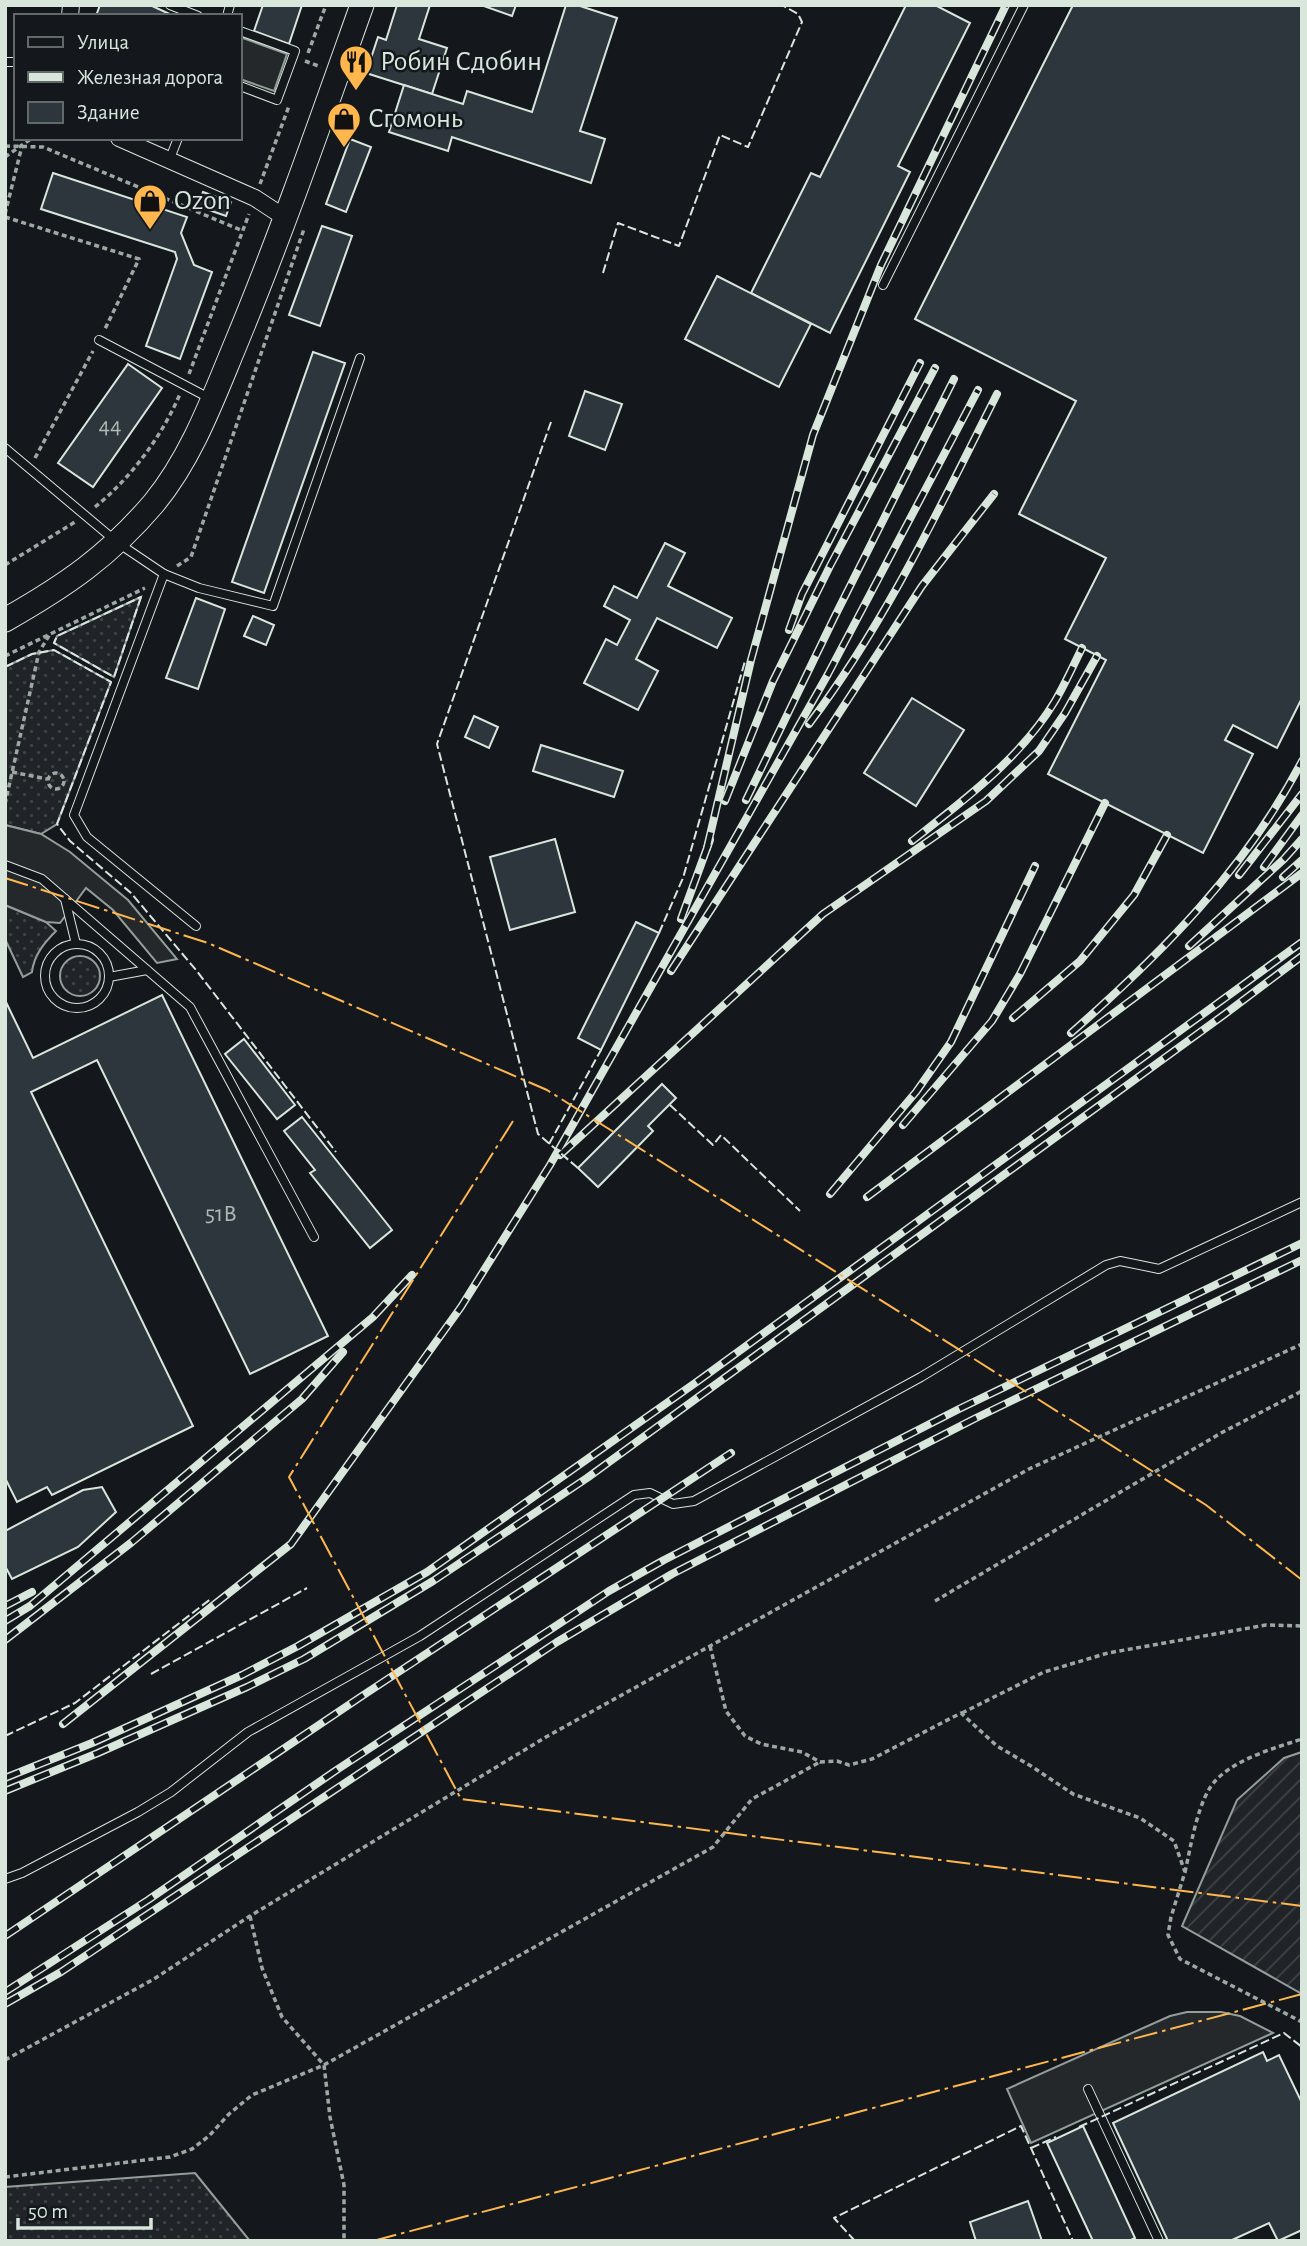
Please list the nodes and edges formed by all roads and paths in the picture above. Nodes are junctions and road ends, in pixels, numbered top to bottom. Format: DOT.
graph roads {
  1 [pos="170,5"];
  2 [pos="362,5"];
  3 [pos="1024,5"];
  4 [pos="193,14"];
  5 [pos="242,32"];
  6 [pos="242,87"];
  7 [pos="30,140"];
  8 [pos="124,140"];
  9 [pos="177,140"];
  10 [pos="5,146"];
  11 [pos="22,146"];
  12 [pos="5,157"];
  13 [pos="169,161"];
  14 [pos="255,198"];
  15 [pos="5,215"];
  16 [pos="297,220"];
  17 [pos="243,231"];
  18 [pos="883,285"];
  19 [pos="99,340"];
  20 [pos="360,358"];
  21 [pos="185,384"];
  22 [pos="212,400"];
  23 [pos="5,448"];
  24 [pos="30,468"];
  25 [pos="85,515"];
  26 [pos="118,542"];
  27 [pos="5,565"];
  28 [pos="164,574"];
  29 [pos="5,620"];
  30 [pos="51,633"];
  31 [pos="5,656"];
  32 [pos="12,772"];
  33 [pos="48,780"];
  34 [pos="5,804"];
  35 [pos="5,865"];
  36 [pos="65,899"];
  37 [pos="197,926"];
  38 [pos="76,944"];
  39 [pos="147,970"];
  40 [pos="109,977"];
  41 [pos="1302,1202"];
  42 [pos="314,1237"];
  43 [pos="1302,1344"];
  44 [pos="1302,1391"];
  45 [pos="935,1601"];
  46 [pos="1302,1626"];
  47 [pos="710,1646"];
  48 [pos="961,1713"];
  49 [pos="1302,1739"];
  50 [pos="820,1762"];
  51 [pos="1185,1872"];
  52 [pos="5,1879"];
  53 [pos="250,1916"];
  54 [pos="1302,2022"];
  55 [pos="5,2060"];
  56 [pos="324,2065"];
  57 [pos="5,2066"];
  58 [pos="1088,2089"];
  59 [pos="5,2096"];
  60 [pos="5,2176"];
  61 [pos="344,2241"];
  62 [pos="1159,2241"];
  1 -- 4 [label="lane"];
  2 -- 16 [label="main road"];
  3 -- 18 [label="lane"];
  5 -- 6 [label="lane"];
  7 -- 11 [label="path"];
  8 -- 13 [label="street"];
  9 -- 13 [label="lane"];
  10 -- 11 [label="path"];
  11 -- 12 [label="path"];
  11 -- 15 [label="path"];
  11 -- 17 [label="path"];
  13 -- 14 [label="street"];
  14 -- 16 [label="street"];
  14 -- 17 [label="path"];
  15 -- 19 [label="path"];
  16 -- 22 [label="main road"];
  16 -- 28 [label="path"];
  17 -- 21 [label="path"];
  19 -- 21 [label="lane"];
  19 -- 24 [label="path"];
  20 -- 28 [label="lane"];
  21 -- 22 [label="lane"];
  21 -- 25 [label="path"];
  22 -- 26 [label="main road"];
  23 -- 24 [label="lane"];
  24 -- 25 [label="lane"];
  25 -- 26 [label="lane"];
  25 -- 27 [label="path"];
  26 -- 28 [label="lane"];
  26 -- 29 [label="main road"];
  28 -- 30 [label="path"];
  28 -- 37 [label="lane"];
  30 -- 31 [label="path"];
  30 -- 32 [label="path"];
  32 -- 33 [label="path"];
  32 -- 34 [label="path"];
  33 -- 33 [label="path"];
  35 -- 36 [label="lane"];
  36 -- 38 [label="lane"];
  36 -- 39 [label="lane"];
  38 -- 40 [label="lane"];
  38 -- 40 [label="lane"];
  39 -- 40 [label="lane"];
  39 -- 42 [label="lane"];
  41 -- 52 [label="lane"];
  43 -- 47 [label="path"];
  44 -- 45 [label="path"];
  46 -- 48 [label="path"];
  47 -- 50 [label="path"];
  47 -- 53 [label="path"];
  48 -- 50 [label="path"];
  48 -- 51 [label="path"];
  49 -- 51 [label="path"];
  50 -- 56 [label="path"];
  51 -- 54 [label="path"];
  53 -- 55 [label="path"];
  53 -- 56 [label="path"];
  56 -- 60 [label="path"];
  56 -- 61 [label="path"];
  57 -- 59 [label="path"];
  58 -- 62 [label="lane"];
}
